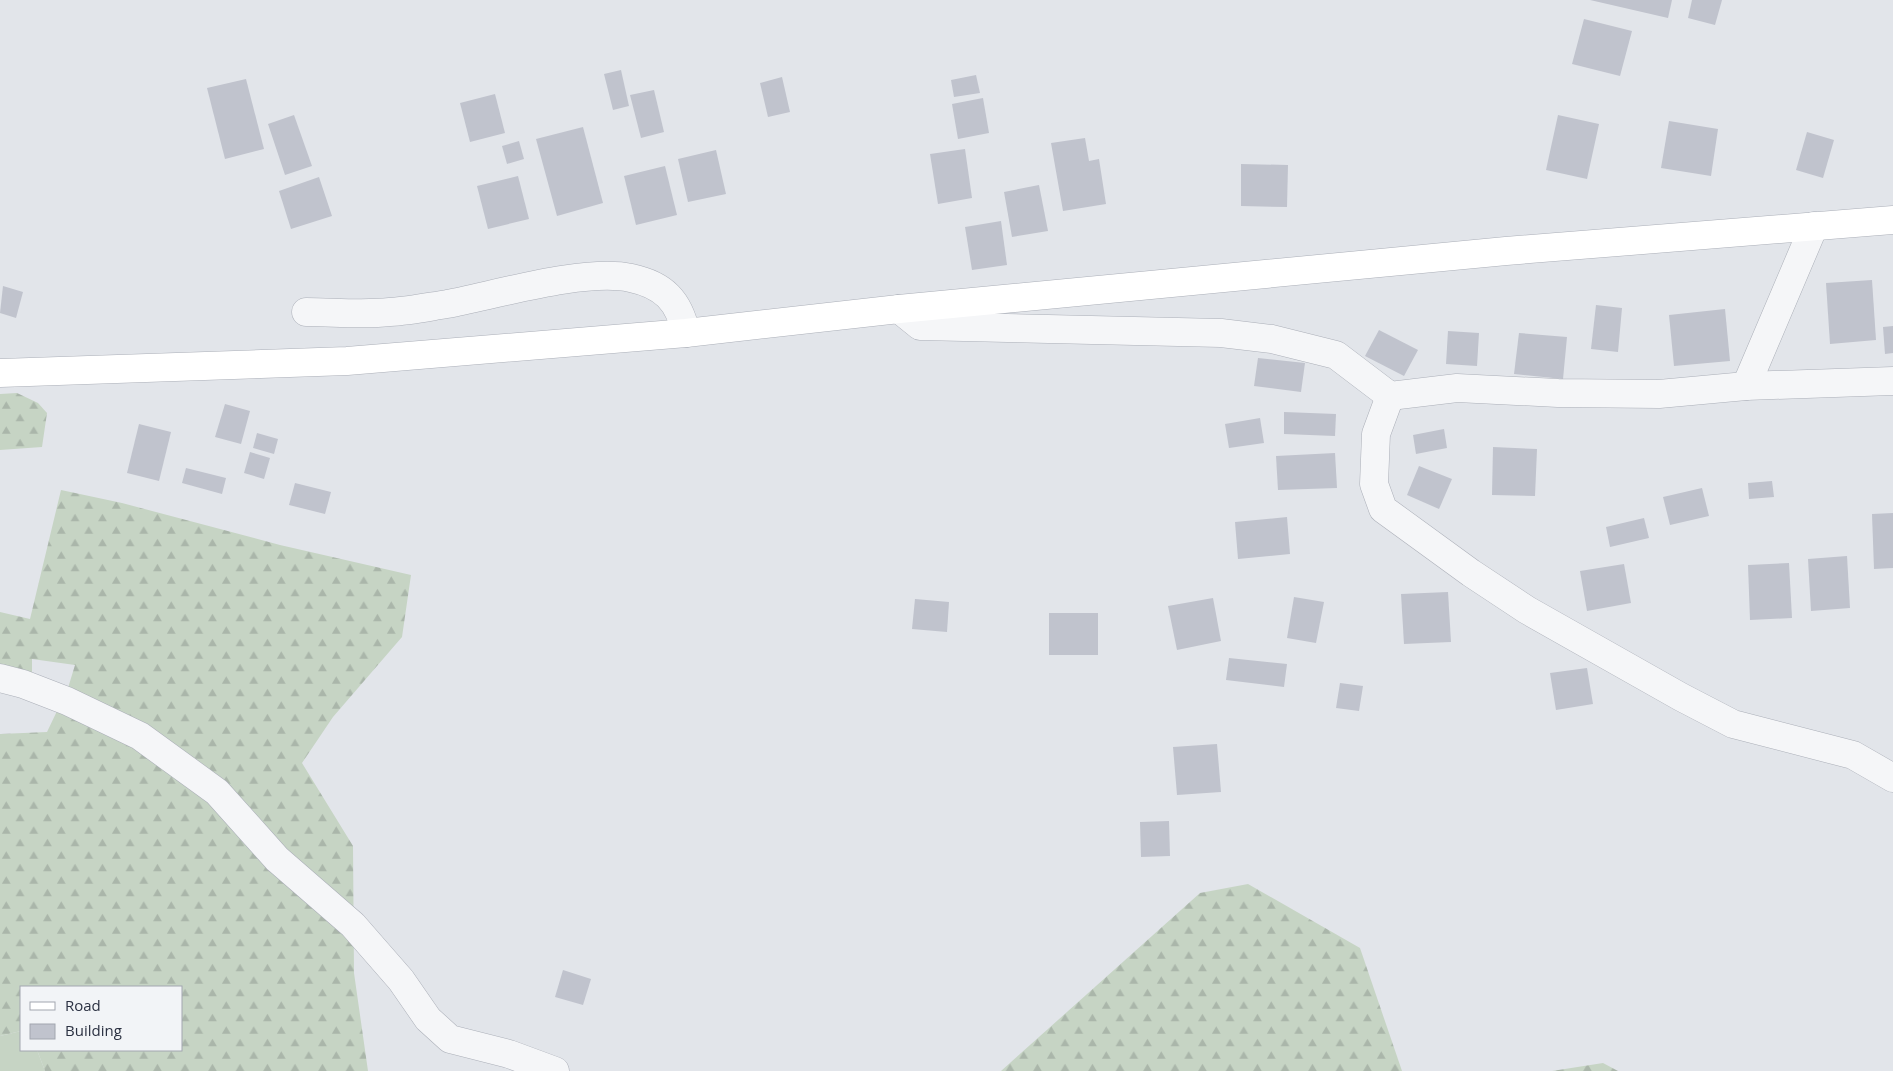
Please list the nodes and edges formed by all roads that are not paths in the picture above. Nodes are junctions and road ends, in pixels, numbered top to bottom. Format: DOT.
graph roads {
  1 [pos="1893,220"];
  2 [pos="1814,226"];
  3 [pos="899,309"];
  4 [pos="306,312"];
  5 [pos="686,332"];
  6 [pos="0,359"];
  7 [pos="13,373"];
  8 [pos="1893,381"];
  9 [pos="1746,386"];
  10 [pos="1390,396"];
  11 [pos="0,678"];
  12 [pos="1893,778"];
  13 [pos="555,1071"];
  1 -- 2 [label="street"];
  2 -- 3 [label="street"];
  2 -- 9 [label="street"];
  3 -- 5 [label="street"];
  3 -- 10 [label="street"];
  4 -- 5 [label="street"];
  5 -- 7 [label="street"];
  6 -- 7 [label="street"];
  8 -- 9 [label="street"];
  9 -- 10 [label="street"];
  10 -- 12 [label="street"];
  11 -- 13 [label="street"];
}
